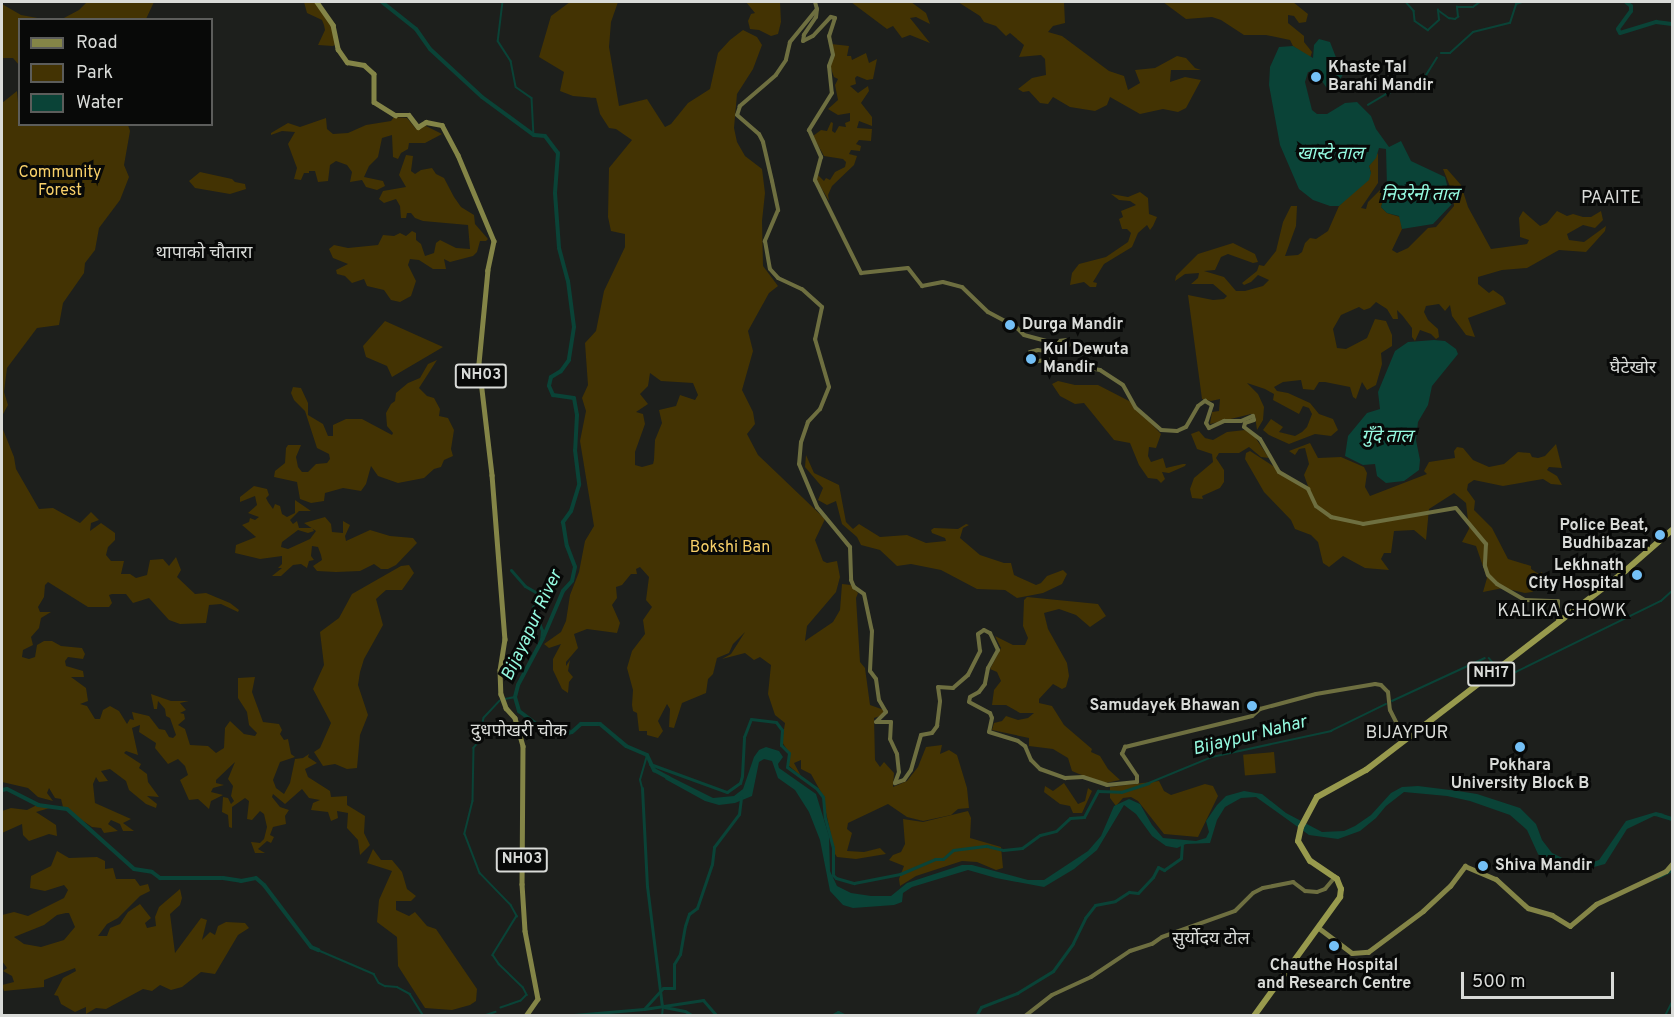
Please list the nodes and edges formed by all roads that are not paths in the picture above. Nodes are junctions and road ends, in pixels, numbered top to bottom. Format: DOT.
graph roads {
  1 [pos="317,2"];
  2 [pos="815,2"];
  3 [pos="817,9"];
  4 [pos="1672,530"];
  5 [pos="1558,622"];
  6 [pos="1405,740"];
  7 [pos="1672,864"];
  8 [pos="1335,877"];
  9 [pos="1319,928"];
  10 [pos="526,1016"];
  11 [pos="1025,1016"];
  12 [pos="1254,1016"];
  1 -- 10 [label="main road, NH03"];
  2 -- 3 [label="main road"];
  3 -- 5 [label="main road"];
  3 -- 6 [label="main road"];
  4 -- 5 [label="highway, NH17"];
  5 -- 6 [label="highway, NH17"];
  6 -- 8 [label="highway, NH17"];
  7 -- 9 [label="main road"];
  8 -- 9 [label="highway"];
  8 -- 11 [label="main road"];
  9 -- 12 [label="highway"];
}
